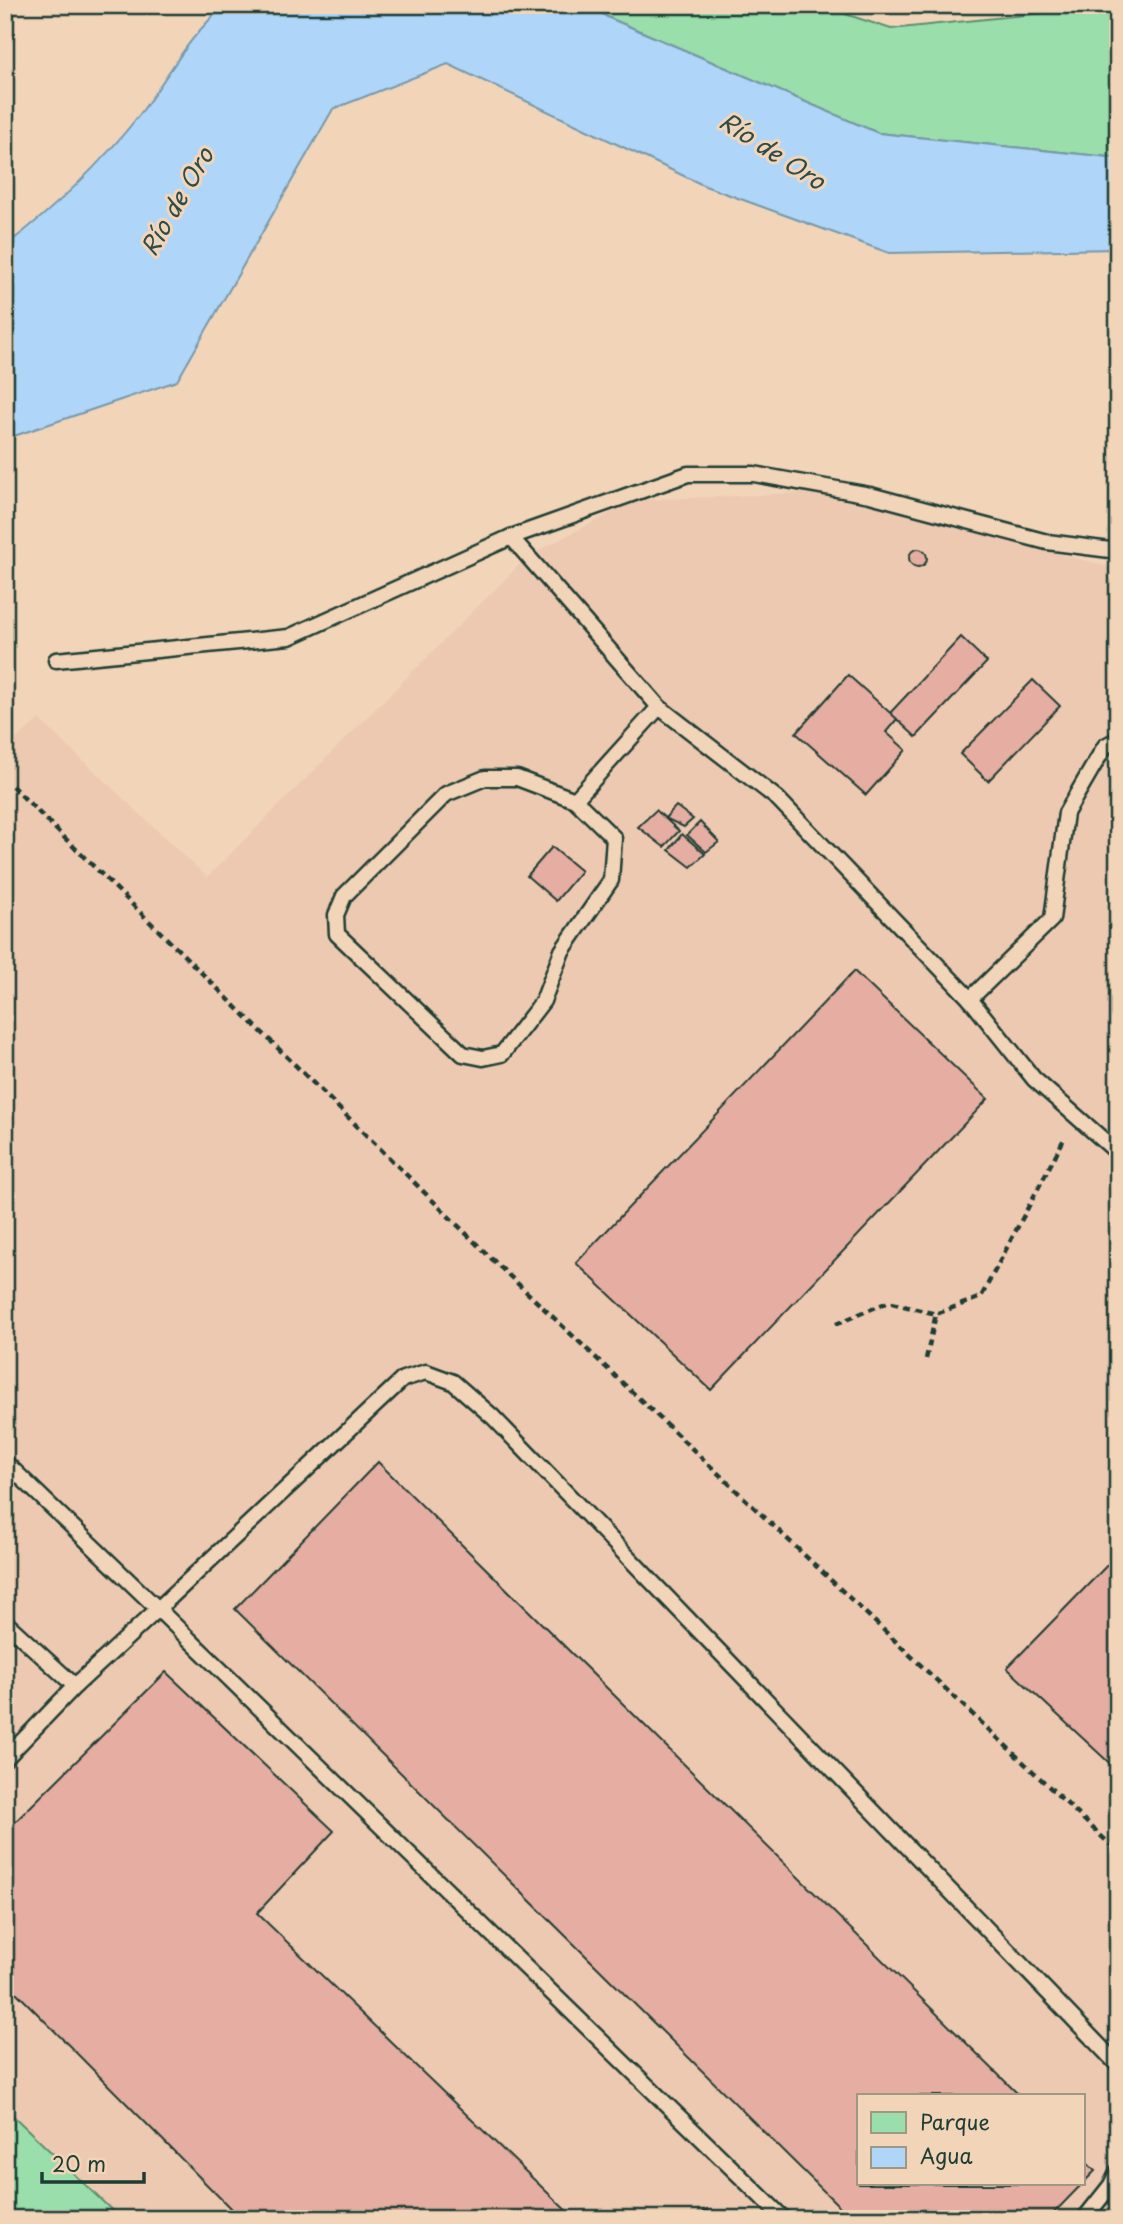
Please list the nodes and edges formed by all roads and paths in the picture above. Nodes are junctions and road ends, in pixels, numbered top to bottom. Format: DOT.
graph roads {
  1 [pos="511,537"];
  2 [pos="1118,551"];
  3 [pos="56,660"];
  4 [pos="659,707"];
  5 [pos="1118,739"];
  6 [pos="12,786"];
  7 [pos="575,800"];
  8 [pos="970,999"];
  9 [pos="1076,1116"];
  10 [pos="1118,1153"];
  11 [pos="936,1314"];
  12 [pos="835,1324"];
  13 [pos="926,1359"];
  14 [pos="5,1462"];
  15 [pos="158,1609"];
  16 [pos="5,1622"];
  17 [pos="75,1686"];
  18 [pos="5,1759"];
  19 [pos="1118,1852"];
  20 [pos="1118,2065"];
  21 [pos="1118,2171"];
  22 [pos="784,2219"];
  23 [pos="1084,2219"];
  1 -- 2 [label="lane"];
  1 -- 3 [label="lane"];
  1 -- 4 [label="lane"];
  4 -- 7 [label="lane"];
  4 -- 8 [label="lane"];
  5 -- 8 [label="lane"];
  6 -- 19 [label="path"];
  7 -- 7 [label="lane"];
  8 -- 9 [label="lane"];
  9 -- 10 [label="lane"];
  9 -- 11 [label="path"];
  11 -- 12 [label="path"];
  11 -- 13 [label="path"];
  14 -- 15 [label="lane"];
  15 -- 17 [label="lane"];
  15 -- 20 [label="lane"];
  15 -- 22 [label="lane"];
  16 -- 17 [label="lane"];
  17 -- 18 [label="lane"];
  21 -- 23 [label="lane"];
}
